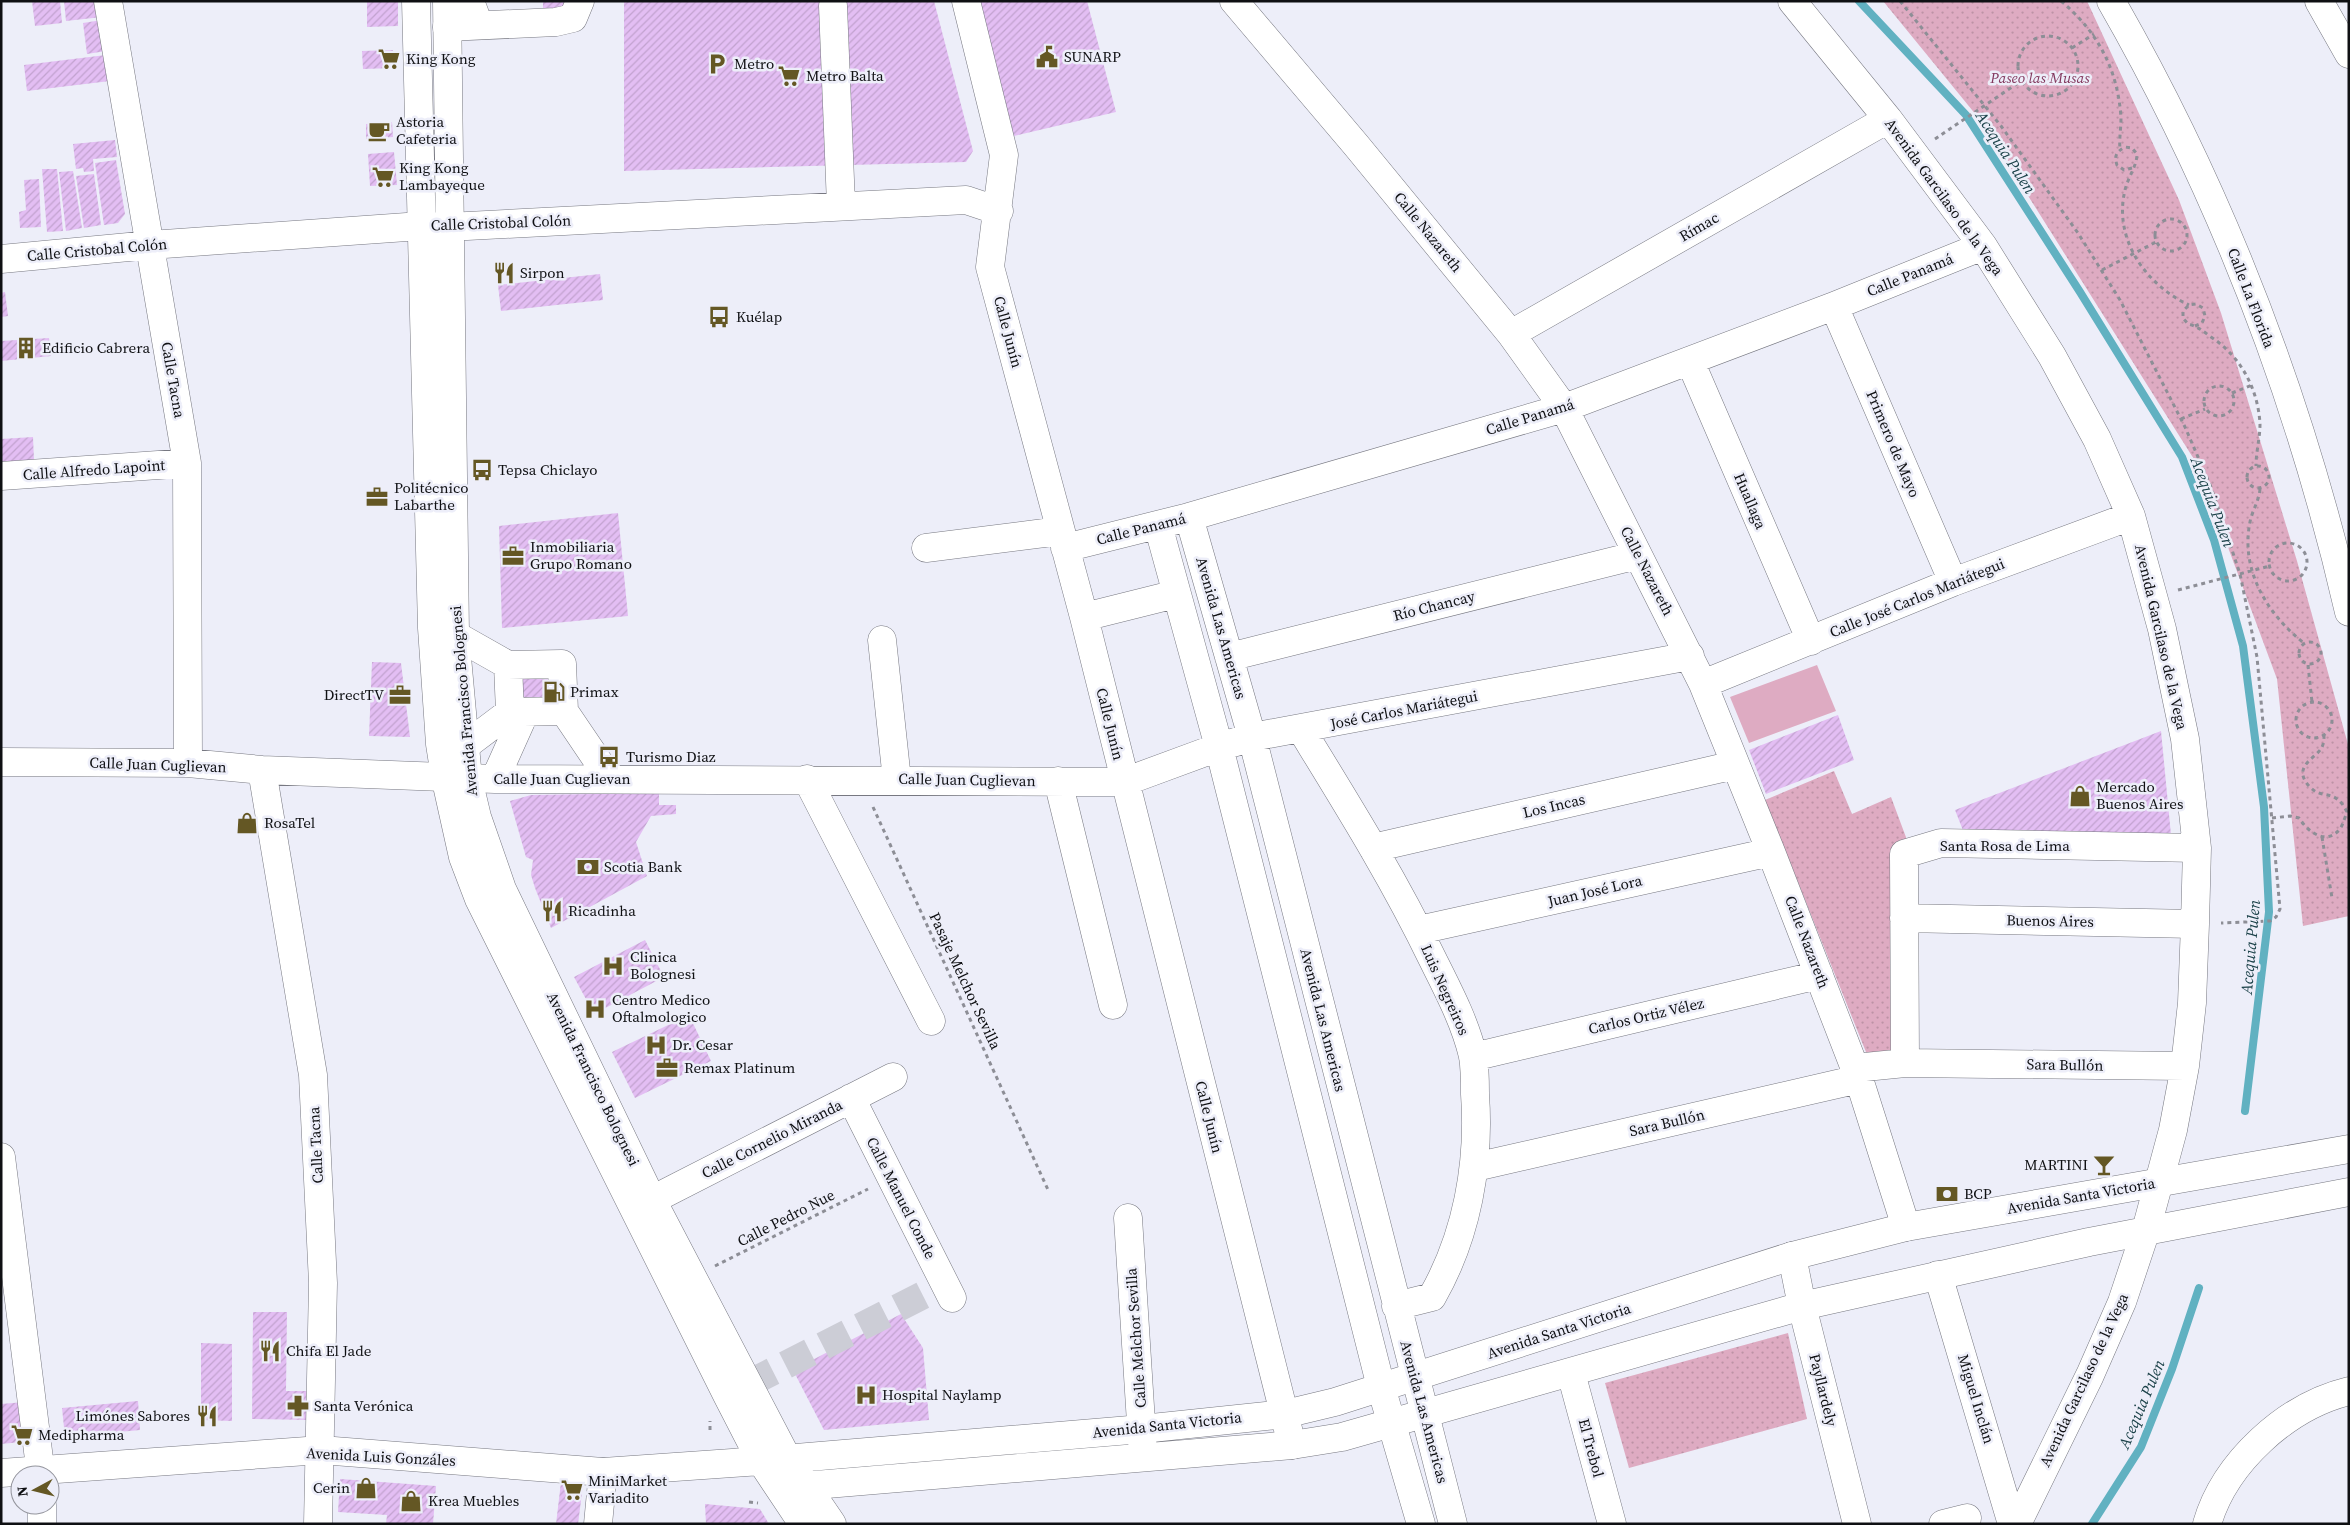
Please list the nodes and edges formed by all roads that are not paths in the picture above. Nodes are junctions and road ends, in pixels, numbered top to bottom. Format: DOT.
graph roads {
  1 [pos="108,1"];
  2 [pos="416,1"];
  3 [pos="580,1"];
  4 [pos="966,1"];
  5 [pos="1234,1"];
  6 [pos="1792,1"];
  7 [pos="2319,1"];
  8 [pos="833,6"];
  9 [pos="2115,9"];
  10 [pos="529,12"];
  11 [pos="475,13"];
  12 [pos="447,14"];
  13 [pos="2349,54"];
  14 [pos="1888,119"];
  15 [pos="841,205"];
  16 [pos="999,211"];
  17 [pos="421,226"];
  18 [pos="448,226"];
  19 [pos="150,245"];
  20 [pos="1983,246"];
  21 [pos="1,259"];
  22 [pos="1834,306"];
  23 [pos="1511,334"];
  24 [pos="1690,361"];
  25 [pos="1564,408"];
  26 [pos="187,463"];
  27 [pos="1,476"];
  28 [pos="2132,516"];
  29 [pos="1189,517"];
  30 [pos="1158,525"];
  31 [pos="1062,539"];
  32 [pos="2341,543"];
  33 [pos="926,548"];
  34 [pos="1638,555"];
  35 [pos="1953,582"];
  36 [pos="1176,594"];
  37 [pos="2349,612"];
  38 [pos="1084,617"];
  39 [pos="454,635"];
  40 [pos="882,640"];
  41 [pos="1811,641"];
  42 [pos="1229,656"];
  43 [pos="1690,656"];
  44 [pos="508,665"];
  45 [pos="1703,684"];
  46 [pos="564,711"];
  47 [pos="517,712"];
  48 [pos="1301,729"];
  49 [pos="1252,737"];
  50 [pos="465,746"];
  51 [pos="1219,747"];
  52 [pos="1,762"];
  53 [pos="188,763"];
  54 [pos="1736,765"];
  55 [pos="262,770"];
  56 [pos="456,778"];
  57 [pos="495,779"];
  58 [pos="610,779"];
  59 [pos="807,779"];
  60 [pos="897,780"];
  61 [pos="1058,782"];
  62 [pos="1124,782"];
  63 [pos="1373,848"];
  64 [pos="2197,848"];
  65 [pos="1772,852"];
  66 [pos="1904,918"];
  67 [pos="2195,924"];
  68 [pos="1418,930"];
  69 [pos="1819,975"];
  70 [pos="1113,1005"];
  71 [pos="931,1021"];
  72 [pos="1473,1057"];
  73 [pos="1905,1063"];
  74 [pos="2185,1066"];
  75 [pos="1857,1073"];
  76 [pos="893,1077"];
  77 [pos="851,1098"];
  78 [pos="2349,1149"];
  79 [pos="1,1157"];
  80 [pos="1475,1167"];
  81 [pos="2159,1182"];
  82 [pos="2349,1192"];
  83 [pos="652,1200"];
  84 [pos="1128,1218"];
  85 [pos="1906,1227"];
  86 [pos="2146,1230"];
  87 [pos="1792,1256"];
  88 [pos="1938,1276"];
  89 [pos="952,1298"];
  90 [pos="1396,1306"];
  91 [pos="1802,1306"];
  92 [pos="1571,1373"];
  93 [pos="1415,1376"];
  94 [pos="1381,1387"];
  95 [pos="2349,1391"];
  96 [pos="1285,1414"];
  97 [pos="1424,1415"];
  98 [pos="1393,1424"];
  99 [pos="1142,1429"];
  100 [pos="1292,1445"];
  101 [pos="321,1450"];
  102 [pos="1143,1458"];
  103 [pos="774,1459"];
  104 [pos="40,1465"];
  105 [pos="60,1471"];
  106 [pos="602,1472"];
  107 [pos="807,1486"];
  108 [pos="780,1488"];
  109 [pos="318,1524"];
  110 [pos="598,1524"];
  111 [pos="803,1524"];
  112 [pos="832,1524"];
  113 [pos="1422,1524"];
  114 [pos="1453,1524"];
  115 [pos="1612,1524"];
  116 [pos="1857,1524"];
  117 [pos="2012,1524"];
  118 [pos="2017,1524"];
  119 [pos="2207,1524"];
  1 -- 19 [label="street, Calle Tacna"];
  2 -- 17 [label="street, Avenida Francisco Bolognesi"];
  3 -- 10 [label="street"];
  4 -- 16 [label="street, Calle Junín"];
  5 -- 23 [label="street, Calle Nazareth"];
  6 -- 14 [label="street, Avenida Garcilaso de la Vega"];
  7 -- 13 [label="street"];
  8 -- 15 [label="street"];
  9 -- 32 [label="street, Calle La Florida"];
  10 -- 11 [label="street"];
  11 -- 12 [label="street"];
  12 -- 18 [label="street, Avenida Francisco Bolognesi"];
  14 -- 20 [label="street, Avenida Garcilaso de la Vega"];
  14 -- 23 [label="street, Rímac"];
  15 -- 16 [label="street, Calle Cristobal Colón"];
  15 -- 18 [label="street, Calle Cristobal Colón"];
  16 -- 31 [label="street, Calle Junín"];
  17 -- 18 [label="street, Calle Cristobal Colón"];
  17 -- 19 [label="street, Calle Cristobal Colón"];
  17 -- 56 [label="street, Avenida Francisco Bolognesi"];
  18 -- 39 [label="street, Avenida Francisco Bolognesi"];
  19 -- 21 [label="street, Calle Cristobal Colón"];
  19 -- 26 [label="street, Calle Tacna"];
  20 -- 22 [label="street, Calle Panamá"];
  20 -- 28 [label="street, Avenida Garcilaso de la Vega"];
  22 -- 24 [label="street, Calle Panamá"];
  22 -- 35 [label="street, Primero de Mayo"];
  23 -- 25 [label="street, Calle Nazareth"];
  24 -- 25 [label="street, Calle Panamá"];
  24 -- 41 [label="street, Huallaga"];
  25 -- 29 [label="street, Calle Panamá"];
  25 -- 34 [label="street, Calle Nazareth"];
  26 -- 27 [label="street, Calle Alfredo Lapoint"];
  26 -- 53 [label="street, Calle Tacna"];
  28 -- 35 [label="street, Calle José Carlos Mariátegui"];
  28 -- 64 [label="street, Avenida Garcilaso de la Vega"];
  29 -- 30 [label="street, Calle Panamá"];
  29 -- 42 [label="street, Avenida Las Americas"];
  30 -- 31 [label="street, Calle Panamá"];
  30 -- 36 [label="street"];
  31 -- 33 [label="street, Calle Panamá"];
  31 -- 38 [label="street, Calle Junín"];
  32 -- 37 [label="street, Calle La Florida"];
  34 -- 42 [label="street, Río Chancay"];
  34 -- 43 [label="street, Calle Nazareth"];
  35 -- 41 [label="street, Calle José Carlos Mariátegui"];
  36 -- 38 [label="street"];
  36 -- 51 [label="street"];
  38 -- 62 [label="street, Calle Junín"];
  39 -- 44 [label="street"];
  39 -- 50 [label="street, Avenida Francisco Bolognesi"];
  40 -- 60 [label="street"];
  41 -- 45 [label="street, Calle José Carlos Mariátegui"];
  42 -- 49 [label="street, Avenida Las Americas"];
  43 -- 45 [label="street, Calle Nazareth"];
  43 -- 48 [label="street, José Carlos Mariátegui"];
  44 -- 46 [label="street"];
  44 -- 47 [label="street"];
  45 -- 54 [label="street, Calle Nazareth"];
  46 -- 47 [label="street"];
  46 -- 58 [label="street"];
  47 -- 50 [label="street"];
  47 -- 57 [label="street"];
  48 -- 49 [label="street, José Carlos Mariátegui"];
  48 -- 63 [label="street, Luis Negreiros"];
  49 -- 51 [label="street, José Carlos Mariátegui"];
  49 -- 90 [label="street, Avenida Las Americas"];
  50 -- 56 [label="street, Avenida Francisco Bolognesi"];
  51 -- 62 [label="street, José Carlos Mariátegui"];
  51 -- 94 [label="street"];
  52 -- 53 [label="street, Calle Juan Cuglievan"];
  53 -- 55 [label="street, Calle Juan Cuglievan"];
  54 -- 63 [label="street, Los Incas"];
  54 -- 65 [label="street, Calle Nazareth"];
  55 -- 56 [label="street, Calle Juan Cuglievan"];
  55 -- 101 [label="street, Calle Tacna"];
  56 -- 57 [label="street, Calle Juan Cuglievan"];
  56 -- 83 [label="street, Avenida Francisco Bolognesi"];
  56 -- 103 [label="street, Avenida Francisco Bolognesi"];
  57 -- 58 [label="street, Calle Juan Cuglievan"];
  58 -- 59 [label="street, Calle Juan Cuglievan"];
  59 -- 60 [label="street, Calle Juan Cuglievan"];
  59 -- 71 [label="street"];
  60 -- 61 [label="street, Calle Juan Cuglievan"];
  61 -- 62 [label="street, Calle Juan Cuglievan"];
  61 -- 70 [label="street"];
  62 -- 96 [label="street, Calle Junín"];
  63 -- 68 [label="street, Luis Negreiros"];
  64 -- 66 [label="street, Santa Rosa de Lima"];
  64 -- 67 [label="street, Avenida Garcilaso de la Vega"];
  65 -- 68 [label="street, Juan José Lora"];
  65 -- 69 [label="street, Calle Nazareth"];
  66 -- 67 [label="street, Buenos Aires"];
  66 -- 73 [label="street, Santa Rosa de Lima"];
  67 -- 74 [label="street, Avenida Garcilaso de la Vega"];
  68 -- 72 [label="street, Luis Negreiros"];
  69 -- 72 [label="street, Carlos Ortiz Vélez"];
  69 -- 75 [label="street, Calle Nazareth"];
  72 -- 80 [label="street, Luis Negreiros"];
  73 -- 74 [label="street, Sara Bullón"];
  73 -- 75 [label="street, Sara Bullón"];
  74 -- 81 [label="street, Avenida Garcilaso de la Vega"];
  75 -- 80 [label="street, Sara Bullón"];
  75 -- 85 [label="street, Calle Nazareth"];
  76 -- 77 [label="street, Calle Cornelio Miranda"];
  77 -- 83 [label="street, Calle Cornelio Miranda"];
  77 -- 89 [label="street, Calle Manuel Conde"];
  78 -- 81 [label="street, Avenida Santa Victoria"];
  79 -- 104 [label="street"];
  80 -- 90 [label="street, Luis Negreiros"];
  81 -- 85 [label="street, Avenida Santa Victoria"];
  81 -- 86 [label="street, Avenida Garcilaso de la Vega"];
  82 -- 86 [label="street, Avenida Santa Victoria"];
  83 -- 103 [label="street, Avenida Francisco Bolognesi"];
  84 -- 99 [label="street, Calle Melchor Sevilla"];
  85 -- 87 [label="street, Avenida Santa Victoria"];
  86 -- 88 [label="street, Avenida Santa Victoria"];
  86 -- 118 [label="street, Avenida Garcilaso de la Vega"];
  87 -- 91 [label="street, Payllardely"];
  87 -- 93 [label="street, Avenida Santa Victoria"];
  88 -- 91 [label="street, Avenida Santa Victoria"];
  88 -- 117 [label="street, Miguel Inclán"];
  90 -- 93 [label="street, Avenida Las Americas"];
  91 -- 92 [label="street, Avenida Santa Victoria"];
  91 -- 116 [label="street, Payllardely"];
  92 -- 97 [label="street, Avenida Santa Victoria"];
  92 -- 115 [label="street, El Trebol"];
  93 -- 94 [label="street, Avenida Santa Victoria"];
  93 -- 97 [label="street, Avenida Las Americas"];
  94 -- 96 [label="street, Avenida Santa Victoria"];
  94 -- 98 [label="street"];
  95 -- 119 [label="street"];
  96 -- 99 [label="street, Avenida Santa Victoria"];
  96 -- 100 [label="street, Calle Junín"];
  97 -- 98 [label="street, Avenida Santa Victoria"];
  97 -- 114 [label="street, Avenida Las Americas"];
  98 -- 100 [label="street, Avenida Santa Victoria"];
  98 -- 113 [label="street"];
  99 -- 102 [label="street, Calle Melchor Sevilla"];
  99 -- 103 [label="street, Avenida Santa Victoria"];
  100 -- 102 [label="street, Avenida Santa Victoria"];
  101 -- 105 [label="street, Avenida Luis Gonzáles"];
  101 -- 106 [label="street, Avenida Luis Gonzáles"];
  101 -- 109 [label="street, Calle Tacna"];
  102 -- 107 [label="street, Avenida Santa Victoria"];
  103 -- 106 [label="street, Avenida Luis Gonzáles"];
  103 -- 107 [label="street, Avenida Francisco Bolognesi"];
  103 -- 108 [label="street, Avenida Francisco Bolognesi"];
  106 -- 110 [label="street"];
  107 -- 108 [label="street, Avenida Santa Victoria"];
  107 -- 112 [label="street, Avenida Francisco Bolognesi"];
  108 -- 111 [label="street, Avenida Francisco Bolognesi"];
}
